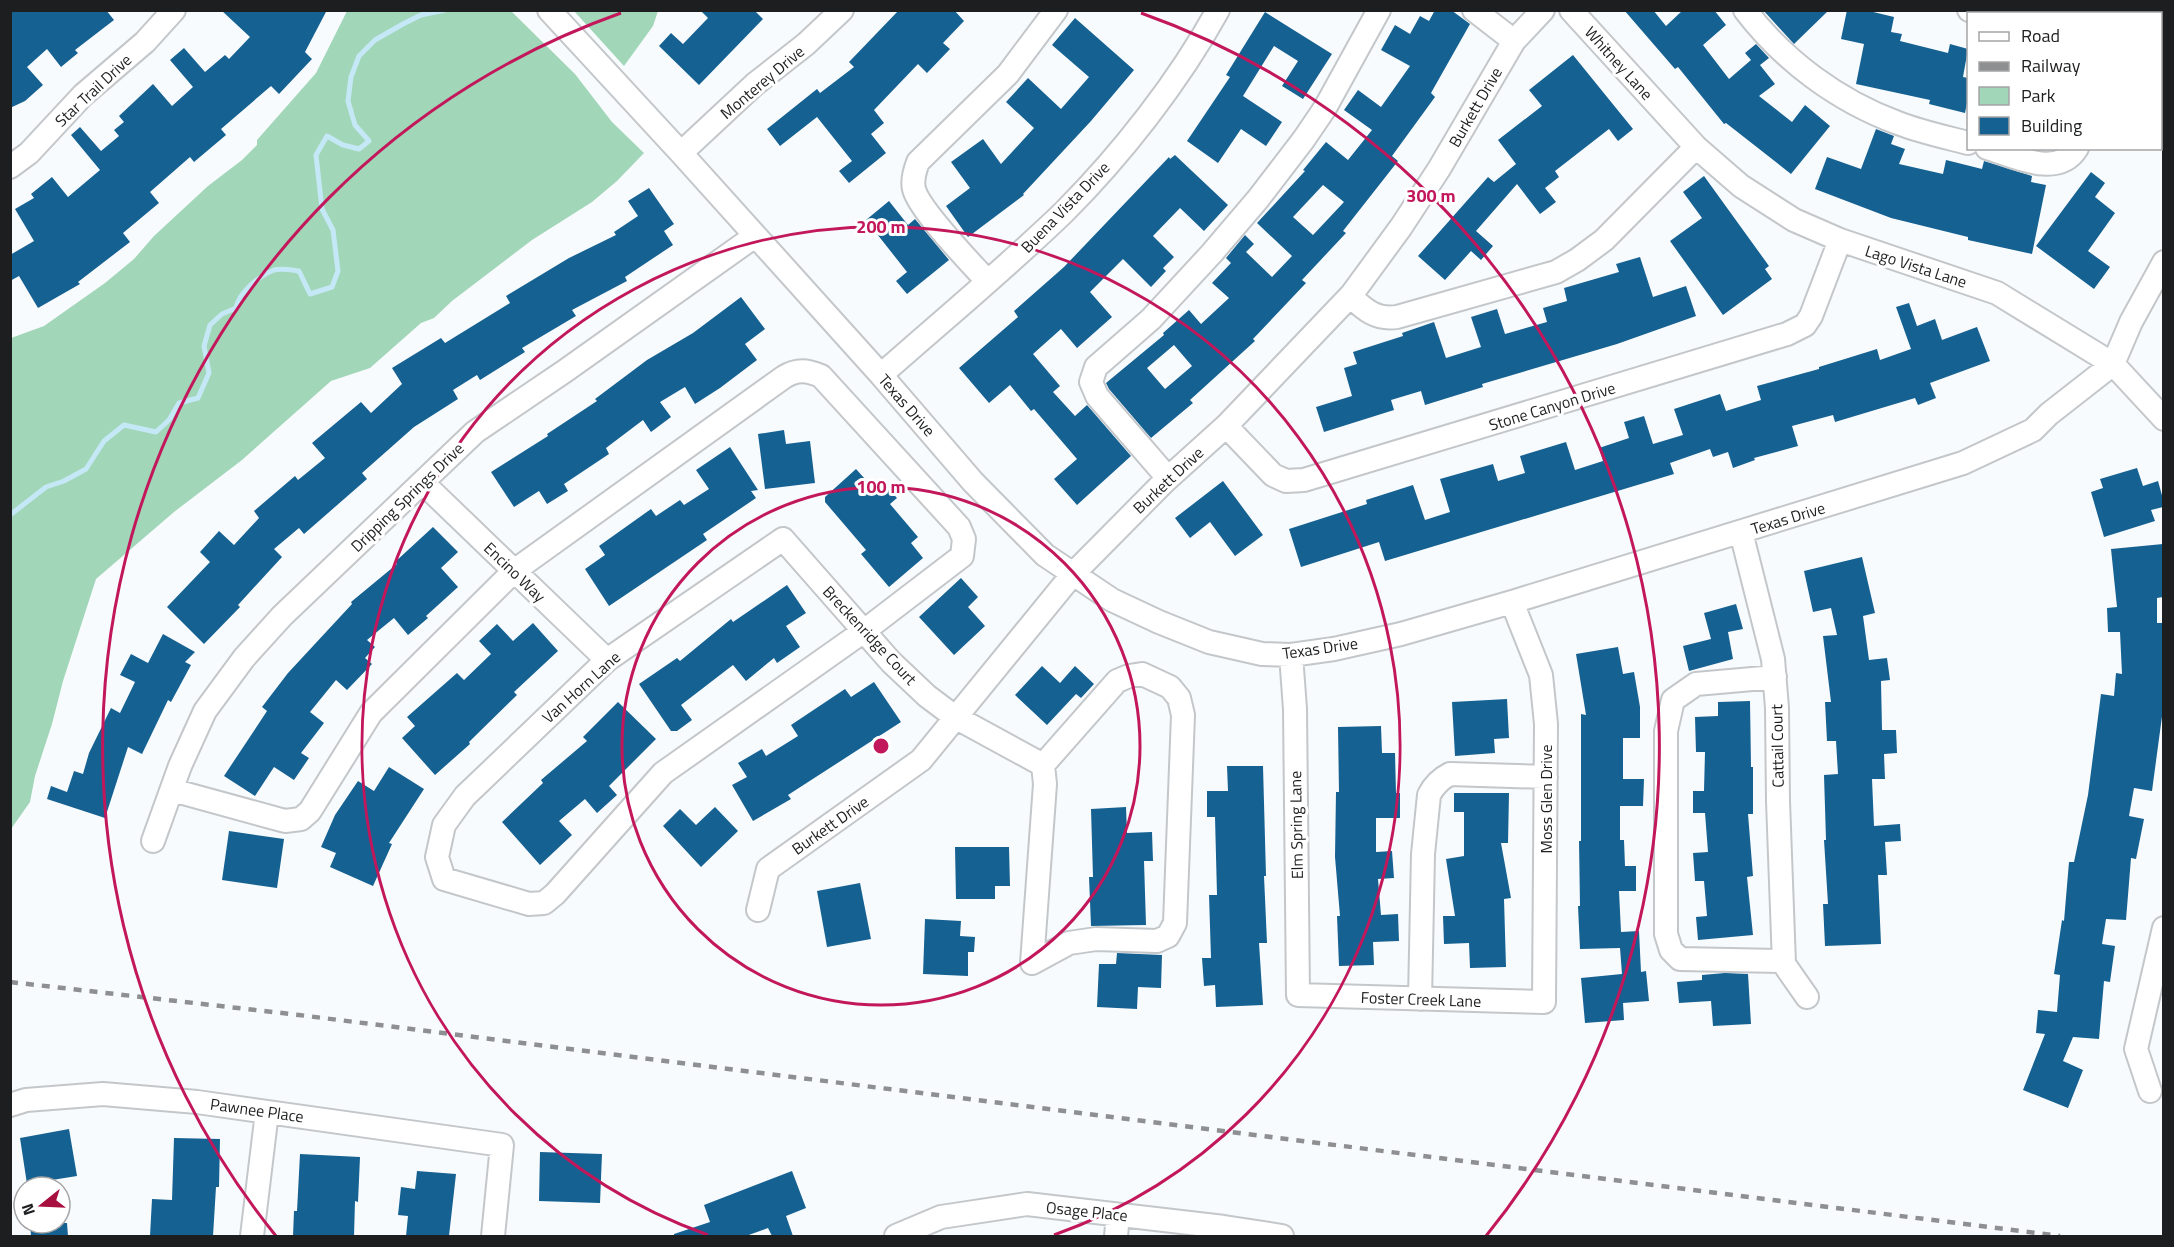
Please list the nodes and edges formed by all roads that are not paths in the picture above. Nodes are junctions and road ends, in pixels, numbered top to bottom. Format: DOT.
graph roads {
  1 [pos="174,10"];
  2 [pos="549,10"];
  3 [pos="842,10"];
  4 [pos="1056,10"];
  5 [pos="1218,10"];
  6 [pos="1379,10"];
  7 [pos="1474,10"];
  8 [pos="1543,10"];
  9 [pos="1571,10"];
  10 [pos="1745,10"];
  11 [pos="1514,41"];
  12 [pos="1667,116"];
  13 [pos="1967,143"];
  14 [pos="1696,147"];
  15 [pos="1994,150"];
  16 [pos="2075,150"];
  17 [pos="681,153"];
  18 [pos="10,167"];
  19 [pos="755,236"];
  20 [pos="1840,240"];
  21 [pos="2163,262"];
  22 [pos="987,282"];
  23 [pos="1350,296"];
  24 [pos="2113,364"];
  25 [pos="880,375"];
  26 [pos="2163,419"];
  27 [pos="1226,426"];
  28 [pos="1168,478"];
  29 [pos="423,483"];
  30 [pos="1741,532"];
  31 [pos="783,539"];
  32 [pos="514,571"];
  33 [pos="1072,575"];
  34 [pos="1512,602"];
  35 [pos="864,631"];
  36 [pos="1291,655"];
  37 [pos="607,660"];
  38 [pos="1775,677"];
  39 [pos="955,717"];
  40 [pos="1043,765"];
  41 [pos="1546,777"];
  42 [pos="171,790"];
  43 [pos="153,841"];
  44 [pos="758,910"];
  45 [pos="2163,928"];
  46 [pos="1784,963"];
  47 [pos="1298,995"];
  48 [pos="1807,997"];
  49 [pos="1420,999"];
  50 [pos="1544,1002"];
  51 [pos="2150,1091"];
  52 [pos="10,1105"];
  53 [pos="267,1112"];
  54 [pos="1117,1226"];
  55 [pos="943,1227"];
  56 [pos="1224,1232"];
  57 [pos="252,1236"];
  58 [pos="493,1236"];
  59 [pos="896,1236"];
  60 [pos="1282,1236"];
  1 -- 18 [label="street, Star Trail Drive"];
  2 -- 17 [label="street, Texas Drive"];
  3 -- 17 [label="street, Monterey Drive"];
  4 -- 22 [label="street"];
  5 -- 22 [label="street, Buena Vista Drive"];
  6 -- 28 [label="street"];
  7 -- 11 [label="street"];
  8 -- 11 [label="street, Burkett Drive"];
  9 -- 12 [label="street, Whitney Lane"];
  10 -- 13 [label="street"];
  11 -- 23 [label="street, Burkett Drive"];
  12 -- 14 [label="street, Lago Vista Lane"];
  14 -- 20 [label="street, Lago Vista Lane"];
  14 -- 23 [label="street"];
  15 -- 16 [label="street"];
  17 -- 19 [label="street, Texas Drive"];
  19 -- 25 [label="street, Texas Drive"];
  19 -- 29 [label="street, Dripping Springs Drive"];
  20 -- 24 [label="street, Lago Vista Lane"];
  20 -- 27 [label="street, Stone Canyon Drive"];
  21 -- 24 [label="street, Texas Drive"];
  22 -- 25 [label="street, Buena Vista Drive"];
  23 -- 27 [label="street, Burkett Drive"];
  24 -- 26 [label="street, Lago Vista Lane"];
  24 -- 30 [label="street, Texas Drive"];
  25 -- 33 [label="street, Texas Drive"];
  27 -- 28 [label="street, Burkett Drive"];
  28 -- 33 [label="street, Burkett Drive"];
  29 -- 32 [label="street, Encino Way"];
  29 -- 42 [label="street, Dripping Springs Drive"];
  30 -- 34 [label="street, Texas Drive"];
  30 -- 38 [label="street, Cattail Court"];
  31 -- 35 [label="street, Breckenridge Court"];
  31 -- 37 [label="street, Van Horn Lane"];
  32 -- 35 [label="street"];
  32 -- 37 [label="street, Encino Way"];
  32 -- 42 [label="street"];
  33 -- 36 [label="street, Texas Drive"];
  33 -- 39 [label="street, Burkett Drive"];
  34 -- 36 [label="street, Texas Drive"];
  34 -- 41 [label="street, Moss Glen Drive"];
  35 -- 37 [label="street, Van Horn Lane"];
  35 -- 39 [label="street, Breckenridge Court"];
  36 -- 47 [label="street, Elm Spring Lane"];
  38 -- 46 [label="street, Cattail Court"];
  38 -- 46 [label="street"];
  39 -- 40 [label="street, Breckenridge Court"];
  39 -- 44 [label="street, Burkett Drive"];
  40 -- 40 [label="street"];
  41 -- 49 [label="street"];
  41 -- 50 [label="street, Moss Glen Drive"];
  42 -- 43 [label="street, Dripping Springs Drive"];
  45 -- 51 [label="street"];
  46 -- 48 [label="street"];
  47 -- 49 [label="street, Foster Creek Lane"];
  49 -- 50 [label="street, Foster Creek Lane"];
  52 -- 53 [label="street, Pawnee Place"];
  53 -- 57 [label="street"];
  53 -- 58 [label="street, Pawnee Place"];
  54 -- 55 [label="street, Osage Place"];
  54 -- 56 [label="street, Osage Place"];
  55 -- 59 [label="street, Osage Place"];
  56 -- 60 [label="street, Osage Place"];
}
